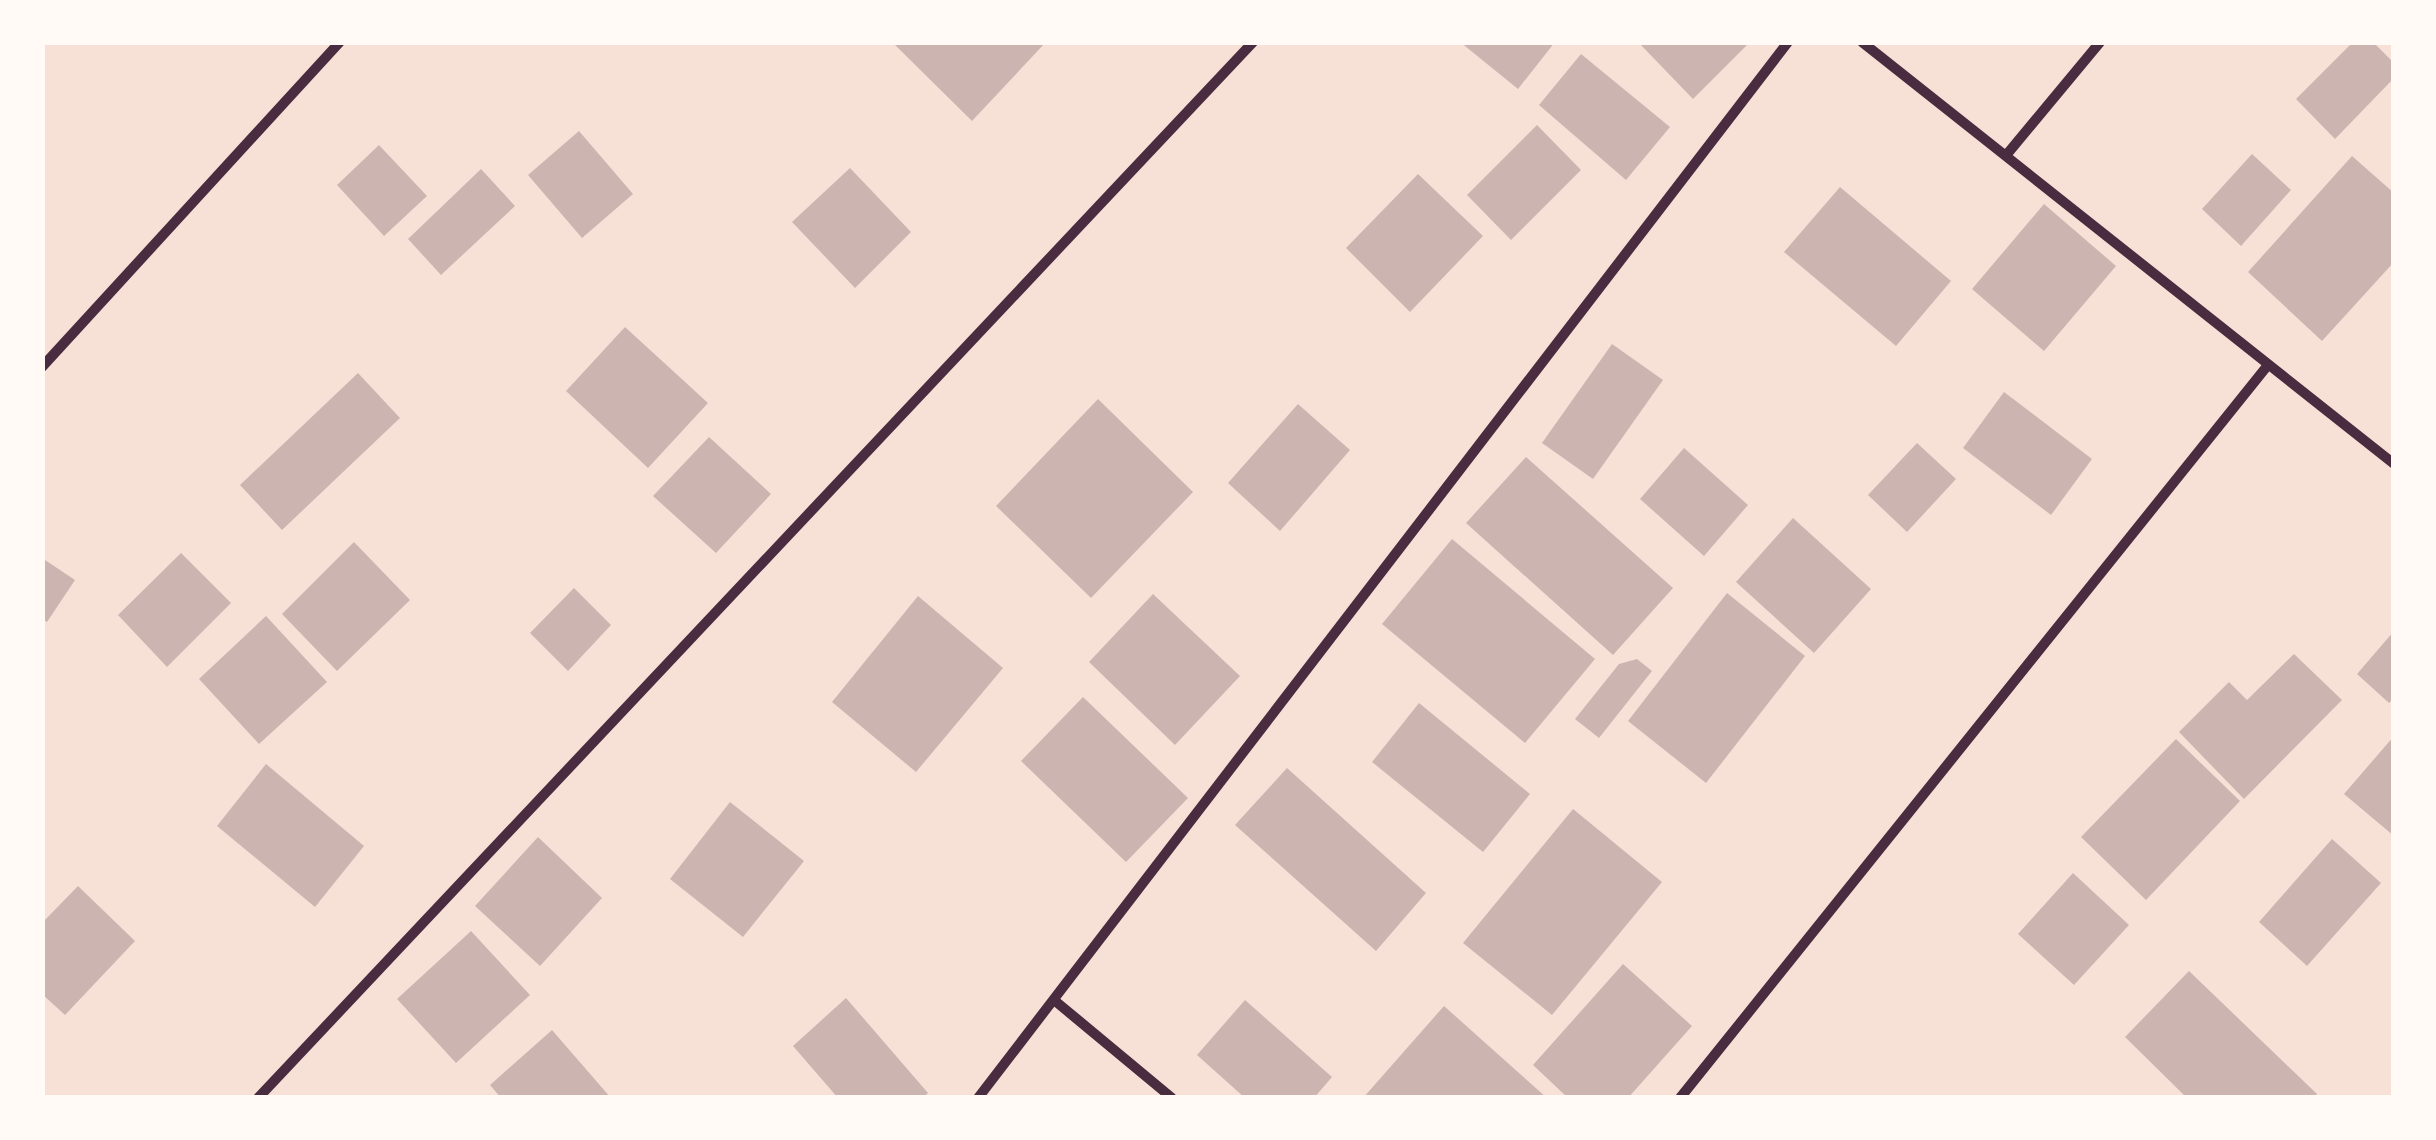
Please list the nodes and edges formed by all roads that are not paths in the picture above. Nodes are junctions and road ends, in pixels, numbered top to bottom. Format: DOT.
graph roads {
  1 [pos="340,42"];
  2 [pos="1254,42"];
  3 [pos="1788,42"];
  4 [pos="1862,42"];
  5 [pos="2100,42"];
  6 [pos="2008,153"];
  7 [pos="2267,366"];
  8 [pos="42,367"];
  9 [pos="2394,464"];
  10 [pos="1054,1000"];
  11 [pos="258,1098"];
  12 [pos="978,1098"];
  13 [pos="1172,1098"];
  14 [pos="1680,1098"];
  1 -- 8 [label="street"];
  2 -- 11 [label="street"];
  3 -- 10 [label="street"];
  4 -- 6 [label="street"];
  5 -- 6 [label="street"];
  6 -- 7 [label="street"];
  7 -- 9 [label="street"];
  7 -- 14 [label="street"];
  10 -- 12 [label="street"];
  10 -- 13 [label="street"];
}
